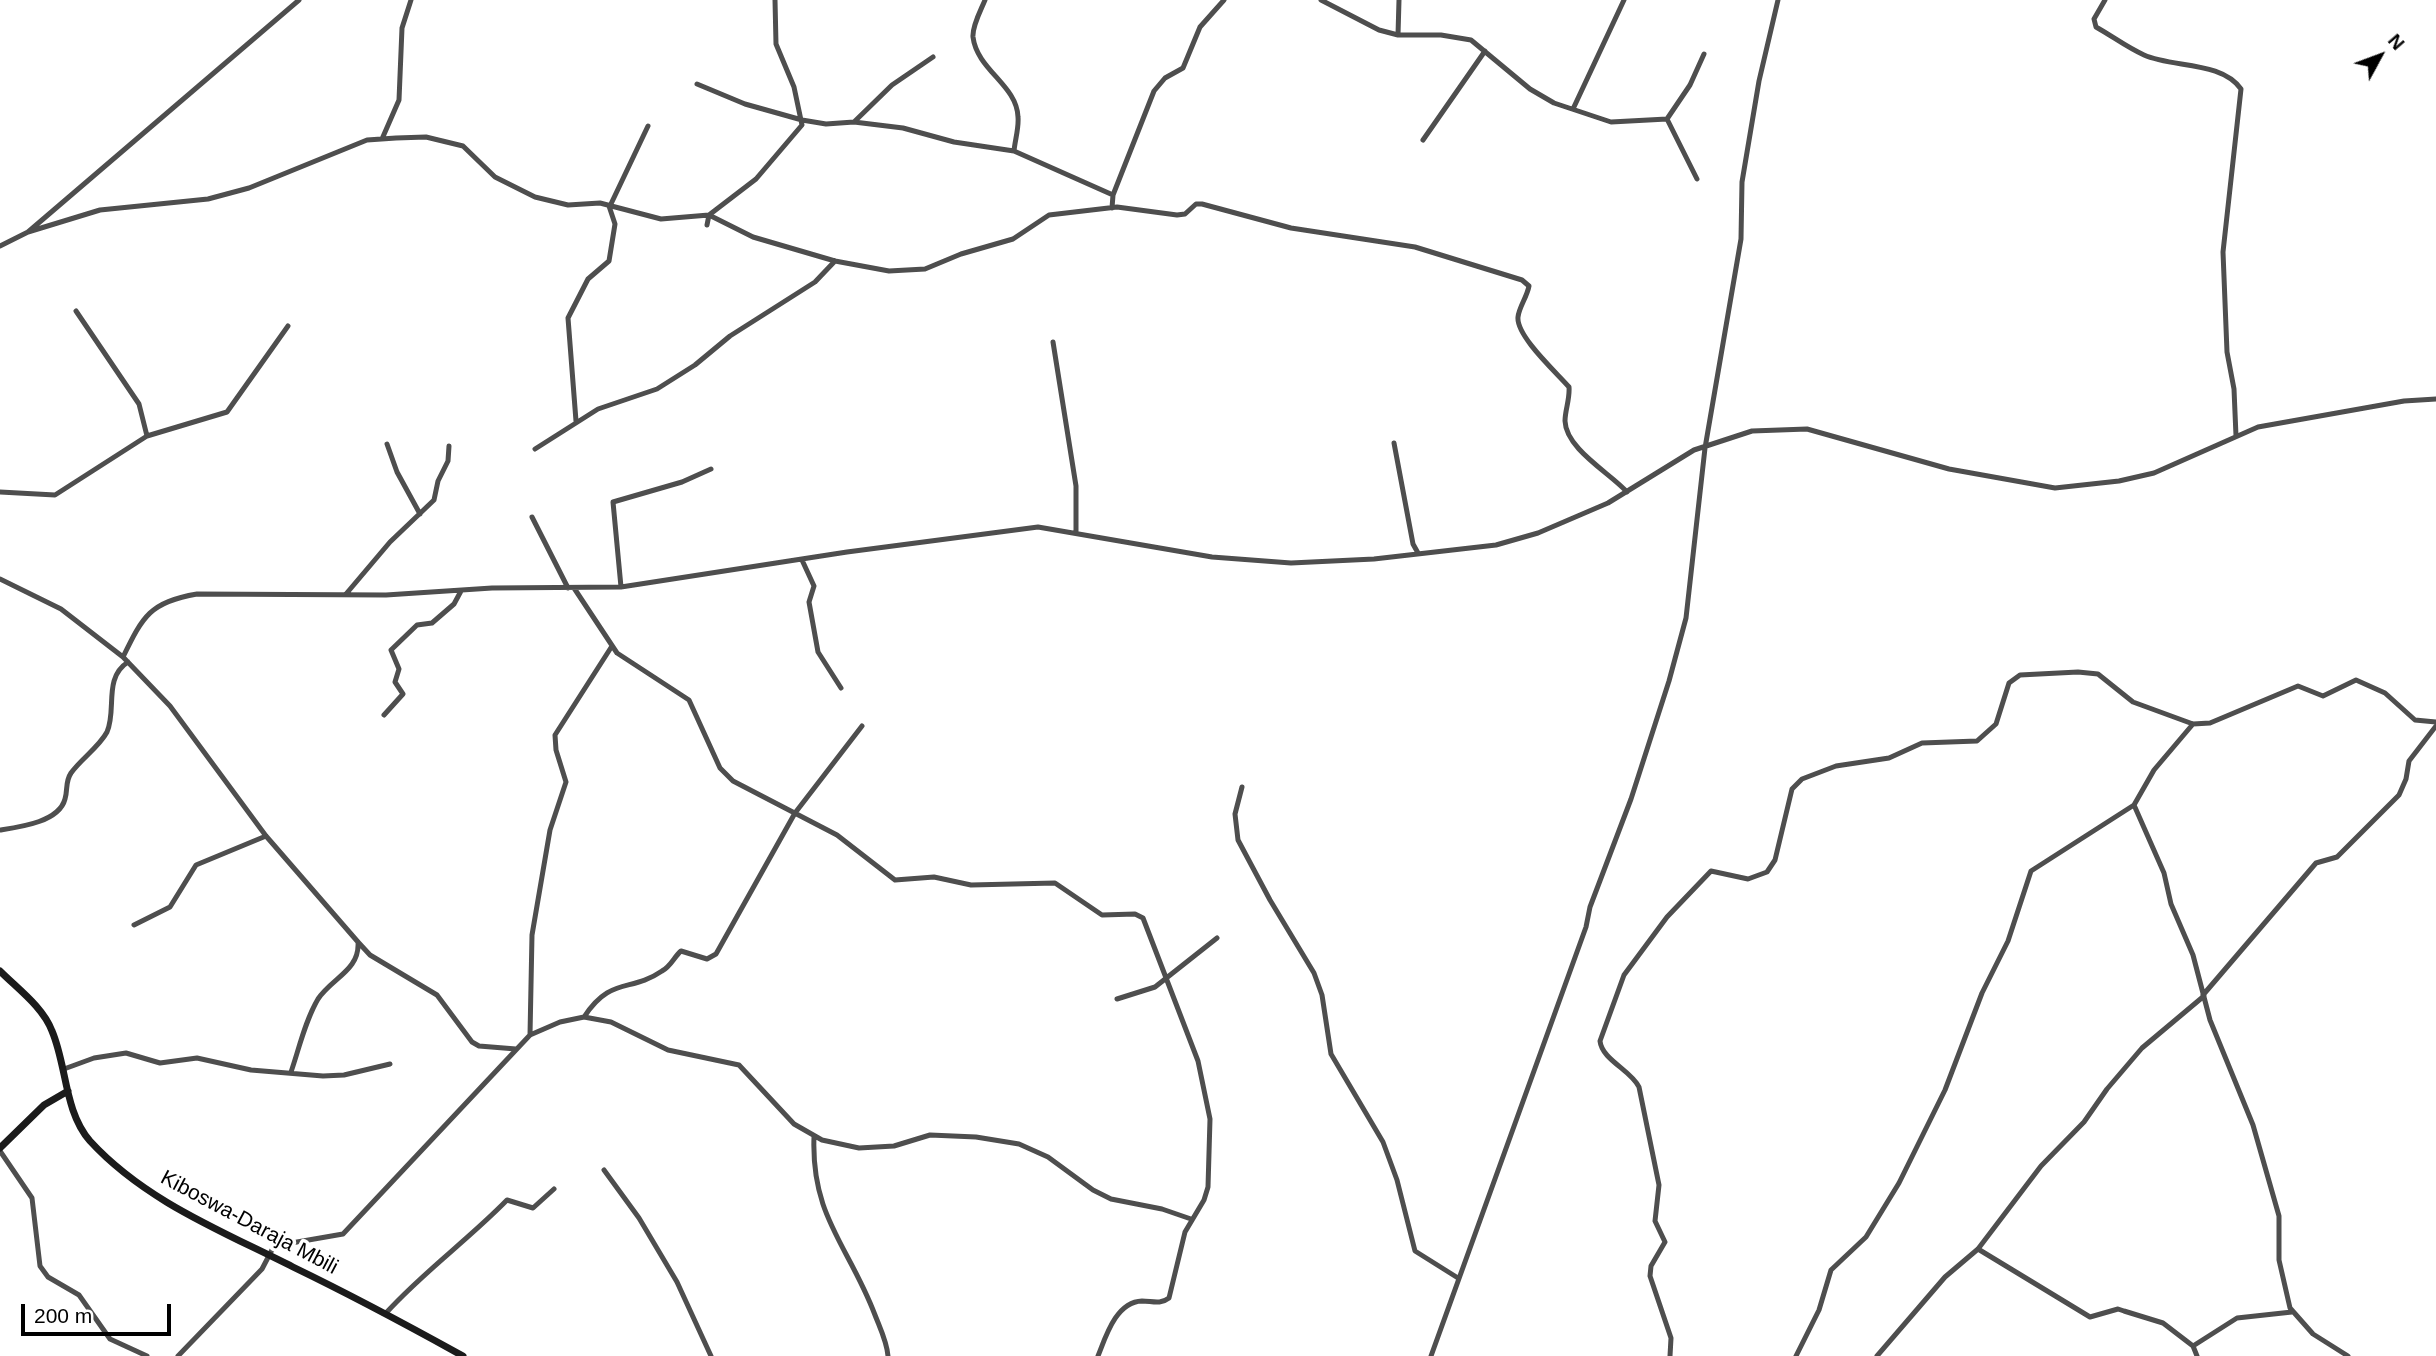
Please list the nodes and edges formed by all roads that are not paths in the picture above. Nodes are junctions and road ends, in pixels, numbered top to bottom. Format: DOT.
graph roads {
  1 [pos="299,0"];
  2 [pos="775,0"];
  3 [pos="985,0"];
  4 [pos="1224,0"];
  5 [pos="1321,0"];
  6 [pos="1399,0"];
  7 [pos="1624,0"];
  8 [pos="1778,0"];
  9 [pos="2105,0"];
  10 [pos="411,1"];
  11 [pos="1398,35"];
  12 [pos="1485,51"];
  13 [pos="1704,54"];
  14 [pos="933,57"];
  15 [pos="697,84"];
  16 [pos="1573,109"];
  17 [pos="1667,118"];
  18 [pos="802,120"];
  19 [pos="854,122"];
  20 [pos="648,126"];
  21 [pos="382,139"];
  22 [pos="1423,140"];
  23 [pos="1014,150"];
  24 [pos="1697,179"];
  25 [pos="1113,195"];
  26 [pos="609,206"];
  27 [pos="1112,208"];
  28 [pos="709,215"];
  29 [pos="706,225"];
  30 [pos="28,232"];
  31 [pos="0,246"];
  32 [pos="835,261"];
  33 [pos="76,311"];
  34 [pos="288,326"];
  35 [pos="1053,342"];
  36 [pos="2436,399"];
  37 [pos="576,422"];
  38 [pos="147,436"];
  39 [pos="2236,436"];
  40 [pos="1394,443"];
  41 [pos="387,444"];
  42 [pos="449,446"];
  43 [pos="1705,448"];
  44 [pos="535,449"];
  45 [pos="711,470"];
  46 [pos="0,492"];
  47 [pos="1627,492"];
  48 [pos="420,514"];
  49 [pos="532,517"];
  50 [pos="1076,532"];
  51 [pos="1418,553"];
  52 [pos="802,560"];
  53 [pos="0,579"];
  54 [pos="621,587"];
  55 [pos="571,588"];
  56 [pos="461,591"];
  57 [pos="346,594"];
  58 [pos="612,646"];
  59 [pos="125,660"];
  60 [pos="841,688"];
  61 [pos="384,715"];
  62 [pos="2193,724"];
  63 [pos="2436,724"];
  64 [pos="862,726"];
  65 [pos="1242,787"];
  66 [pos="2134,805"];
  67 [pos="795,813"];
  68 [pos="0,830"];
  69 [pos="266,836"];
  70 [pos="134,925"];
  71 [pos="1217,938"];
  72 [pos="358,942"];
  73 [pos="0,971"];
  74 [pos="1166,978"];
  75 [pos="2204,996"];
  76 [pos="1117,999"];
  77 [pos="584,1017"];
  78 [pos="530,1035"];
  79 [pos="516,1048"];
  80 [pos="390,1065"];
  81 [pos="64,1069"];
  82 [pos="291,1072"];
  83 [pos="68,1091"];
  84 [pos="814,1137"];
  85 [pos="0,1149"];
  86 [pos="604,1170"];
  87 [pos="554,1189"];
  88 [pos="1191,1219"];
  89 [pos="1978,1249"];
  90 [pos="268,1254"];
  91 [pos="1458,1278"];
  92 [pos="2292,1312"];
  93 [pos="386,1313"];
  94 [pos="2193,1346"];
  95 [pos="147,1356"];
  96 [pos="178,1356"];
  97 [pos="463,1356"];
  98 [pos="711,1356"];
  99 [pos="888,1356"];
  100 [pos="1098,1356"];
  101 [pos="1431,1356"];
  102 [pos="1670,1356"];
  103 [pos="1797,1356"];
  104 [pos="1877,1356"];
  105 [pos="2197,1356"];
  106 [pos="2348,1356"];
  1 -- 30 [label="street"];
  2 -- 18 [label="street"];
  3 -- 23 [label="street"];
  4 -- 25 [label="street"];
  5 -- 11 [label="street"];
  6 -- 11 [label="street"];
  7 -- 16 [label="street"];
  8 -- 43 [label="street"];
  9 -- 39 [label="street"];
  10 -- 21 [label="street"];
  11 -- 12 [label="street"];
  12 -- 16 [label="street"];
  12 -- 22 [label="street"];
  13 -- 17 [label="street"];
  14 -- 19 [label="street"];
  15 -- 18 [label="street"];
  16 -- 17 [label="street"];
  17 -- 24 [label="street"];
  18 -- 19 [label="street"];
  18 -- 28 [label="street"];
  19 -- 23 [label="street"];
  20 -- 26 [label="street"];
  21 -- 26 [label="street"];
  21 -- 30 [label="street"];
  23 -- 25 [label="street"];
  25 -- 27 [label="street"];
  26 -- 28 [label="street"];
  26 -- 37 [label="street"];
  27 -- 32 [label="street"];
  27 -- 47 [label="street"];
  28 -- 29 [label="street"];
  28 -- 32 [label="street"];
  30 -- 31 [label="street"];
  32 -- 37 [label="street"];
  33 -- 38 [label="street"];
  34 -- 38 [label="street"];
  35 -- 50 [label="street"];
  36 -- 39 [label="street"];
  37 -- 44 [label="street"];
  38 -- 46 [label="street"];
  39 -- 43 [label="street"];
  40 -- 51 [label="street"];
  41 -- 48 [label="street"];
  42 -- 48 [label="street"];
  43 -- 47 [label="street"];
  43 -- 91 [label="street"];
  45 -- 54 [label="street"];
  47 -- 51 [label="street"];
  48 -- 57 [label="street"];
  49 -- 55 [label="street"];
  50 -- 51 [label="street"];
  50 -- 52 [label="street"];
  52 -- 54 [label="street"];
  52 -- 60 [label="street"];
  53 -- 59 [label="street"];
  54 -- 55 [label="street"];
  55 -- 56 [label="street"];
  55 -- 58 [label="street"];
  56 -- 57 [label="street"];
  56 -- 61 [label="street"];
  57 -- 59 [label="street"];
  58 -- 67 [label="street"];
  58 -- 78 [label="street"];
  59 -- 68 [label="street"];
  59 -- 69 [label="street"];
  62 -- 63 [label="street"];
  62 -- 66 [label="street"];
  62 -- 102 [label="street"];
  63 -- 75 [label="street"];
  64 -- 67 [label="street"];
  65 -- 91 [label="street"];
  66 -- 75 [label="street"];
  66 -- 103 [label="street"];
  67 -- 74 [label="street"];
  67 -- 77 [label="street"];
  69 -- 70 [label="street"];
  69 -- 72 [label="street"];
  71 -- 74 [label="street"];
  72 -- 79 [label="street"];
  72 -- 82 [label="street"];
  73 -- 81 [label="main road, Kiboswa-Daraja Mbili"];
  74 -- 76 [label="street"];
  74 -- 88 [label="street"];
  75 -- 89 [label="street"];
  75 -- 92 [label="street"];
  77 -- 78 [label="street"];
  77 -- 84 [label="street"];
  78 -- 79 [label="street"];
  79 -- 90 [label="street"];
  80 -- 82 [label="street"];
  81 -- 82 [label="street"];
  81 -- 83 [label="main road, Kiboswa-Daraja Mbili"];
  83 -- 85 [label="main road"];
  83 -- 90 [label="main road, Kiboswa-Daraja Mbili"];
  84 -- 88 [label="street"];
  84 -- 99 [label="street"];
  85 -- 95 [label="street"];
  86 -- 98 [label="street"];
  87 -- 93 [label="street"];
  88 -- 100 [label="street"];
  89 -- 94 [label="street"];
  89 -- 104 [label="street"];
  90 -- 93 [label="main road, Kiboswa-Daraja Mbili"];
  90 -- 96 [label="street"];
  91 -- 101 [label="street"];
  92 -- 94 [label="street"];
  92 -- 106 [label="street"];
  93 -- 97 [label="main road, Kiboswa-Daraja Mbili"];
  94 -- 105 [label="street"];
}
